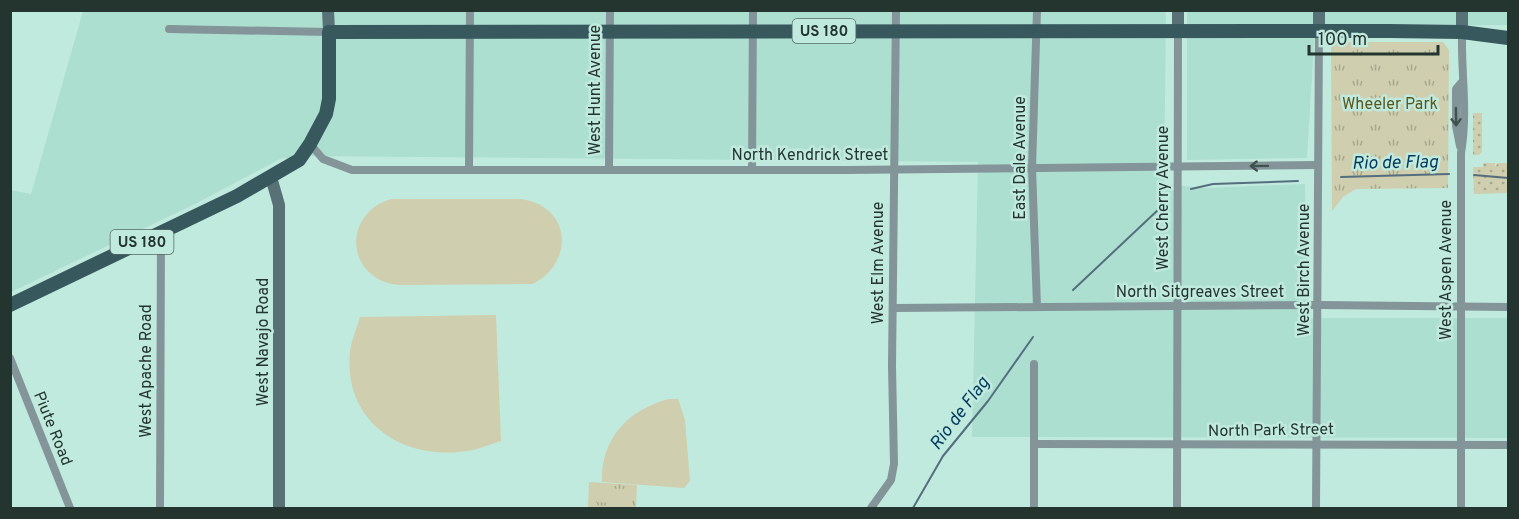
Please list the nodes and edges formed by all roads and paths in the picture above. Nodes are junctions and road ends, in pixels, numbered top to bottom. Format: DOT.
graph roads {
  1 [pos="328,10"];
  2 [pos="470,10"];
  3 [pos="609,10"];
  4 [pos="753,10"];
  5 [pos="896,10"];
  6 [pos="1036,10"];
  7 [pos="1178,10"];
  8 [pos="1319,10"];
  9 [pos="1462,10"];
  10 [pos="169,29"];
  11 [pos="609,31"];
  12 [pos="753,31"];
  13 [pos="896,31"];
  14 [pos="1036,31"];
  15 [pos="1178,31"];
  16 [pos="1319,31"];
  17 [pos="329,32"];
  18 [pos="470,32"];
  19 [pos="1462,32"];
  20 [pos="1509,38"];
  21 [pos="310,144"];
  22 [pos="1318,165"];
  23 [pos="1032,168"];
  24 [pos="1176,168"];
  25 [pos="893,169"];
  26 [pos="469,170"];
  27 [pos="609,170"];
  28 [pos="752,170"];
  29 [pos="271,177"];
  30 [pos="161,233"];
  31 [pos="10,305"];
  32 [pos="1319,305"];
  33 [pos="1036,306"];
  34 [pos="1460,306"];
  35 [pos="1177,307"];
  36 [pos="1509,307"];
  37 [pos="893,308"];
  38 [pos="10,358"];
  39 [pos="1034,364"];
  40 [pos="1035,444"];
  41 [pos="1318,444"];
  42 [pos="1460,445"];
  43 [pos="1509,445"];
  44 [pos="1176,446"];
  45 [pos="70,508"];
  46 [pos="160,508"];
  47 [pos="279,508"];
  48 [pos="870,508"];
  49 [pos="1034,508"];
  50 [pos="1177,508"];
  51 [pos="1316,508"];
  52 [pos="1461,508"];
  1 -- 17 [label="street"];
  2 -- 18 [label="street"];
  3 -- 11 [label="street, West Hunt Avenue"];
  4 -- 12 [label="street"];
  5 -- 13 [label="street, West Elm Avenue"];
  6 -- 14 [label="street, East Dale Avenue"];
  7 -- 15 [label="street"];
  8 -- 16 [label="street"];
  9 -- 19 [label="street"];
  10 -- 17 [label="street"];
  11 -- 12 [label="main road, US 180"];
  11 -- 18 [label="main road, US 180"];
  11 -- 27 [label="street, West Hunt Avenue"];
  12 -- 13 [label="main road, US 180"];
  12 -- 28 [label="street"];
  13 -- 14 [label="main road, US 180"];
  13 -- 25 [label="street, West Elm Avenue"];
  14 -- 15 [label="main road, US 180"];
  14 -- 23 [label="street, East Dale Avenue"];
  15 -- 16 [label="main road, US 180"];
  15 -- 24 [label="street, West Cherry Avenue"];
  16 -- 19 [label="main road, US 180"];
  16 -- 22 [label="street, West Birch Avenue"];
  17 -- 18 [label="main road, US 180"];
  17 -- 21 [label="main road, US 180"];
  18 -- 26 [label="street"];
  19 -- 20 [label="main road, US 180"];
  19 -- 34 [label="street, West Aspen Avenue"];
  21 -- 26 [label="street, North Kendrick Street"];
  21 -- 29 [label="main road, US 180"];
  22 -- 24 [label="street, North Kendrick Street, one-way"];
  22 -- 32 [label="street, West Birch Avenue"];
  23 -- 24 [label="street, North Kendrick Street"];
  23 -- 25 [label="street, North Kendrick Street"];
  23 -- 33 [label="street, East Dale Avenue"];
  24 -- 35 [label="street, West Cherry Avenue"];
  25 -- 28 [label="street, North Kendrick Street"];
  25 -- 37 [label="street, West Elm Avenue"];
  26 -- 27 [label="street, North Kendrick Street"];
  27 -- 28 [label="street, North Kendrick Street"];
  29 -- 30 [label="main road, US 180"];
  29 -- 47 [label="street, West Navajo Road"];
  30 -- 31 [label="main road, US 180"];
  30 -- 46 [label="street, West Apache Road"];
  32 -- 34 [label="street, North Sitgreaves Street"];
  32 -- 35 [label="street, North Sitgreaves Street"];
  32 -- 41 [label="street, West Birch Avenue"];
  33 -- 35 [label="street, North Sitgreaves Street"];
  33 -- 37 [label="street, North Sitgreaves Street"];
  34 -- 36 [label="street, North Sitgreaves Street"];
  34 -- 42 [label="street, West Aspen Avenue"];
  35 -- 44 [label="street, West Cherry Avenue"];
  37 -- 48 [label="street, West Elm Avenue"];
  38 -- 45 [label="street, Piute Road"];
  39 -- 40 [label="street"];
  40 -- 44 [label="street, North Park Street"];
  40 -- 49 [label="street"];
  41 -- 42 [label="street, North Park Street"];
  41 -- 44 [label="street, North Park Street"];
  41 -- 51 [label="street, West Birch Avenue"];
  42 -- 43 [label="street, North Park Street"];
  42 -- 52 [label="street, West Aspen Avenue"];
  44 -- 50 [label="street, West Cherry Avenue"];
}
